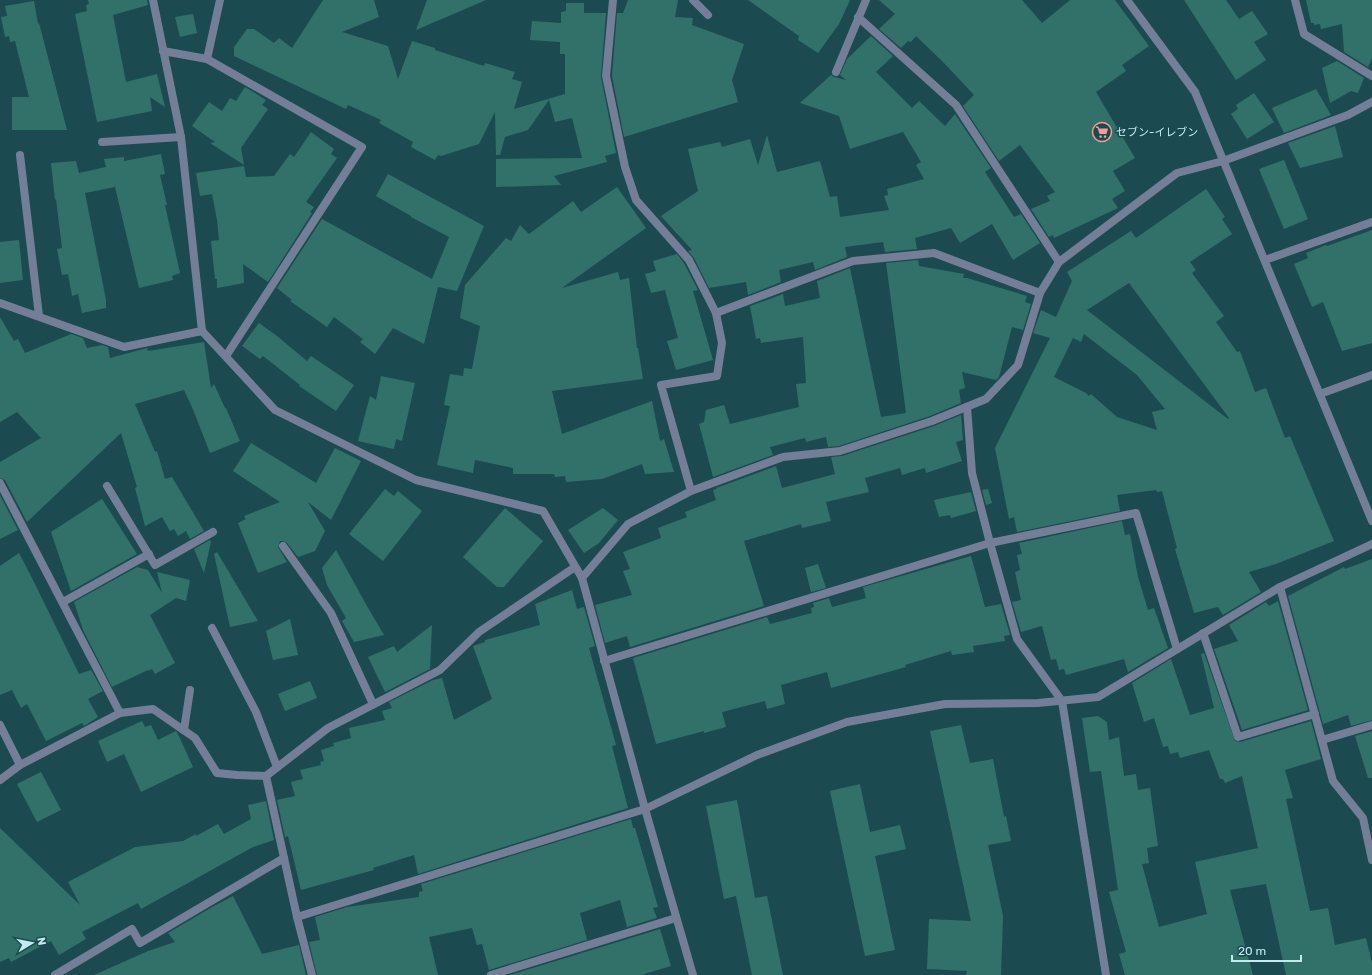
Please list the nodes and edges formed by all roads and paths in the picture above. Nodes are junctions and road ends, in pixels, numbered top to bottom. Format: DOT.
graph roads {
  1 [pos="153,0"];
  2 [pos="220,0"];
  3 [pos="613,0"];
  4 [pos="693,0"];
  5 [pos="866,0"];
  6 [pos="1127,0"];
  7 [pos="1295,0"];
  8 [pos="708,15"];
  9 [pos="858,17"];
  10 [pos="163,52"];
  11 [pos="207,59"];
  12 [pos="836,72"];
  13 [pos="1372,76"];
  14 [pos="1372,102"];
  15 [pos="181,137"];
  16 [pos="102,142"];
  17 [pos="20,155"];
  18 [pos="1223,160"];
  19 [pos="1372,222"];
  20 [pos="1265,260"];
  21 [pos="1059,262"];
  22 [pos="1040,293"];
  23 [pos="0,303"];
  24 [pos="716,313"];
  25 [pos="39,316"];
  26 [pos="202,331"];
  27 [pos="226,356"];
  28 [pos="1372,375"];
  29 [pos="1320,394"];
  30 [pos="967,407"];
  31 [pos="0,483"];
  32 [pos="107,486"];
  33 [pos="691,491"];
  34 [pos="1372,521"];
  35 [pos="213,532"];
  36 [pos="990,543"];
  37 [pos="1372,544"];
  38 [pos="283,546"];
  39 [pos="149,554"];
  40 [pos="575,567"];
  41 [pos="582,578"];
  42 [pos="1280,587"];
  43 [pos="63,602"];
  44 [pos="212,628"];
  45 [pos="1203,633"];
  46 [pos="1177,649"];
  47 [pos="604,661"];
  48 [pos="190,690"];
  49 [pos="1062,701"];
  50 [pos="373,704"];
  51 [pos="120,713"];
  52 [pos="1315,714"];
  53 [pos="0,725"];
  54 [pos="1372,725"];
  55 [pos="184,730"];
  56 [pos="1322,740"];
  57 [pos="20,765"];
  58 [pos="277,767"];
  59 [pos="266,776"];
  60 [pos="0,780"];
  61 [pos="645,809"];
  62 [pos="284,858"];
  63 [pos="1372,860"];
  64 [pos="297,917"];
  65 [pos="676,918"];
  66 [pos="55,975"];
  67 [pos="312,975"];
  68 [pos="491,975"];
  69 [pos="692,975"];
  70 [pos="1106,975"];
  1 -- 10 [label="street"];
  2 -- 11 [label="street"];
  3 -- 24 [label="street"];
  4 -- 8 [label="street"];
  5 -- 9 [label="street"];
  6 -- 18 [label="street"];
  7 -- 13 [label="street"];
  9 -- 12 [label="street"];
  9 -- 21 [label="street"];
  10 -- 11 [label="street"];
  10 -- 15 [label="street"];
  11 -- 27 [label="street"];
  14 -- 18 [label="street"];
  15 -- 16 [label="street"];
  15 -- 26 [label="street"];
  17 -- 25 [label="street"];
  18 -- 20 [label="street"];
  18 -- 21 [label="street"];
  19 -- 20 [label="street"];
  20 -- 29 [label="street"];
  21 -- 22 [label="street"];
  22 -- 24 [label="street"];
  22 -- 30 [label="street"];
  23 -- 25 [label="street"];
  24 -- 33 [label="street"];
  25 -- 26 [label="street"];
  26 -- 27 [label="street"];
  27 -- 40 [label="street"];
  28 -- 29 [label="street"];
  29 -- 34 [label="street"];
  30 -- 33 [label="street"];
  30 -- 36 [label="street"];
  31 -- 43 [label="street"];
  32 -- 39 [label="street"];
  33 -- 41 [label="street"];
  35 -- 39 [label="street"];
  36 -- 46 [label="street"];
  36 -- 47 [label="street"];
  36 -- 49 [label="street"];
  37 -- 42 [label="street"];
  38 -- 50 [label="street"];
  39 -- 43 [label="street"];
  40 -- 41 [label="street"];
  40 -- 50 [label="street"];
  41 -- 47 [label="street"];
  42 -- 45 [label="street"];
  42 -- 52 [label="street"];
  43 -- 51 [label="street"];
  44 -- 58 [label="street"];
  45 -- 46 [label="street"];
  45 -- 52 [label="street"];
  46 -- 49 [label="street"];
  47 -- 61 [label="street"];
  48 -- 55 [label="street"];
  49 -- 61 [label="street"];
  49 -- 70 [label="street"];
  50 -- 58 [label="street"];
  51 -- 55 [label="street"];
  51 -- 57 [label="street"];
  52 -- 56 [label="street"];
  53 -- 57 [label="street"];
  54 -- 56 [label="street"];
  55 -- 59 [label="street"];
  56 -- 63 [label="street"];
  57 -- 60 [label="street"];
  58 -- 59 [label="street"];
  59 -- 62 [label="street"];
  61 -- 64 [label="street"];
  61 -- 65 [label="street"];
  62 -- 64 [label="street"];
  62 -- 66 [label="street"];
  64 -- 67 [label="street"];
  65 -- 68 [label="street"];
  65 -- 69 [label="street"];
}
